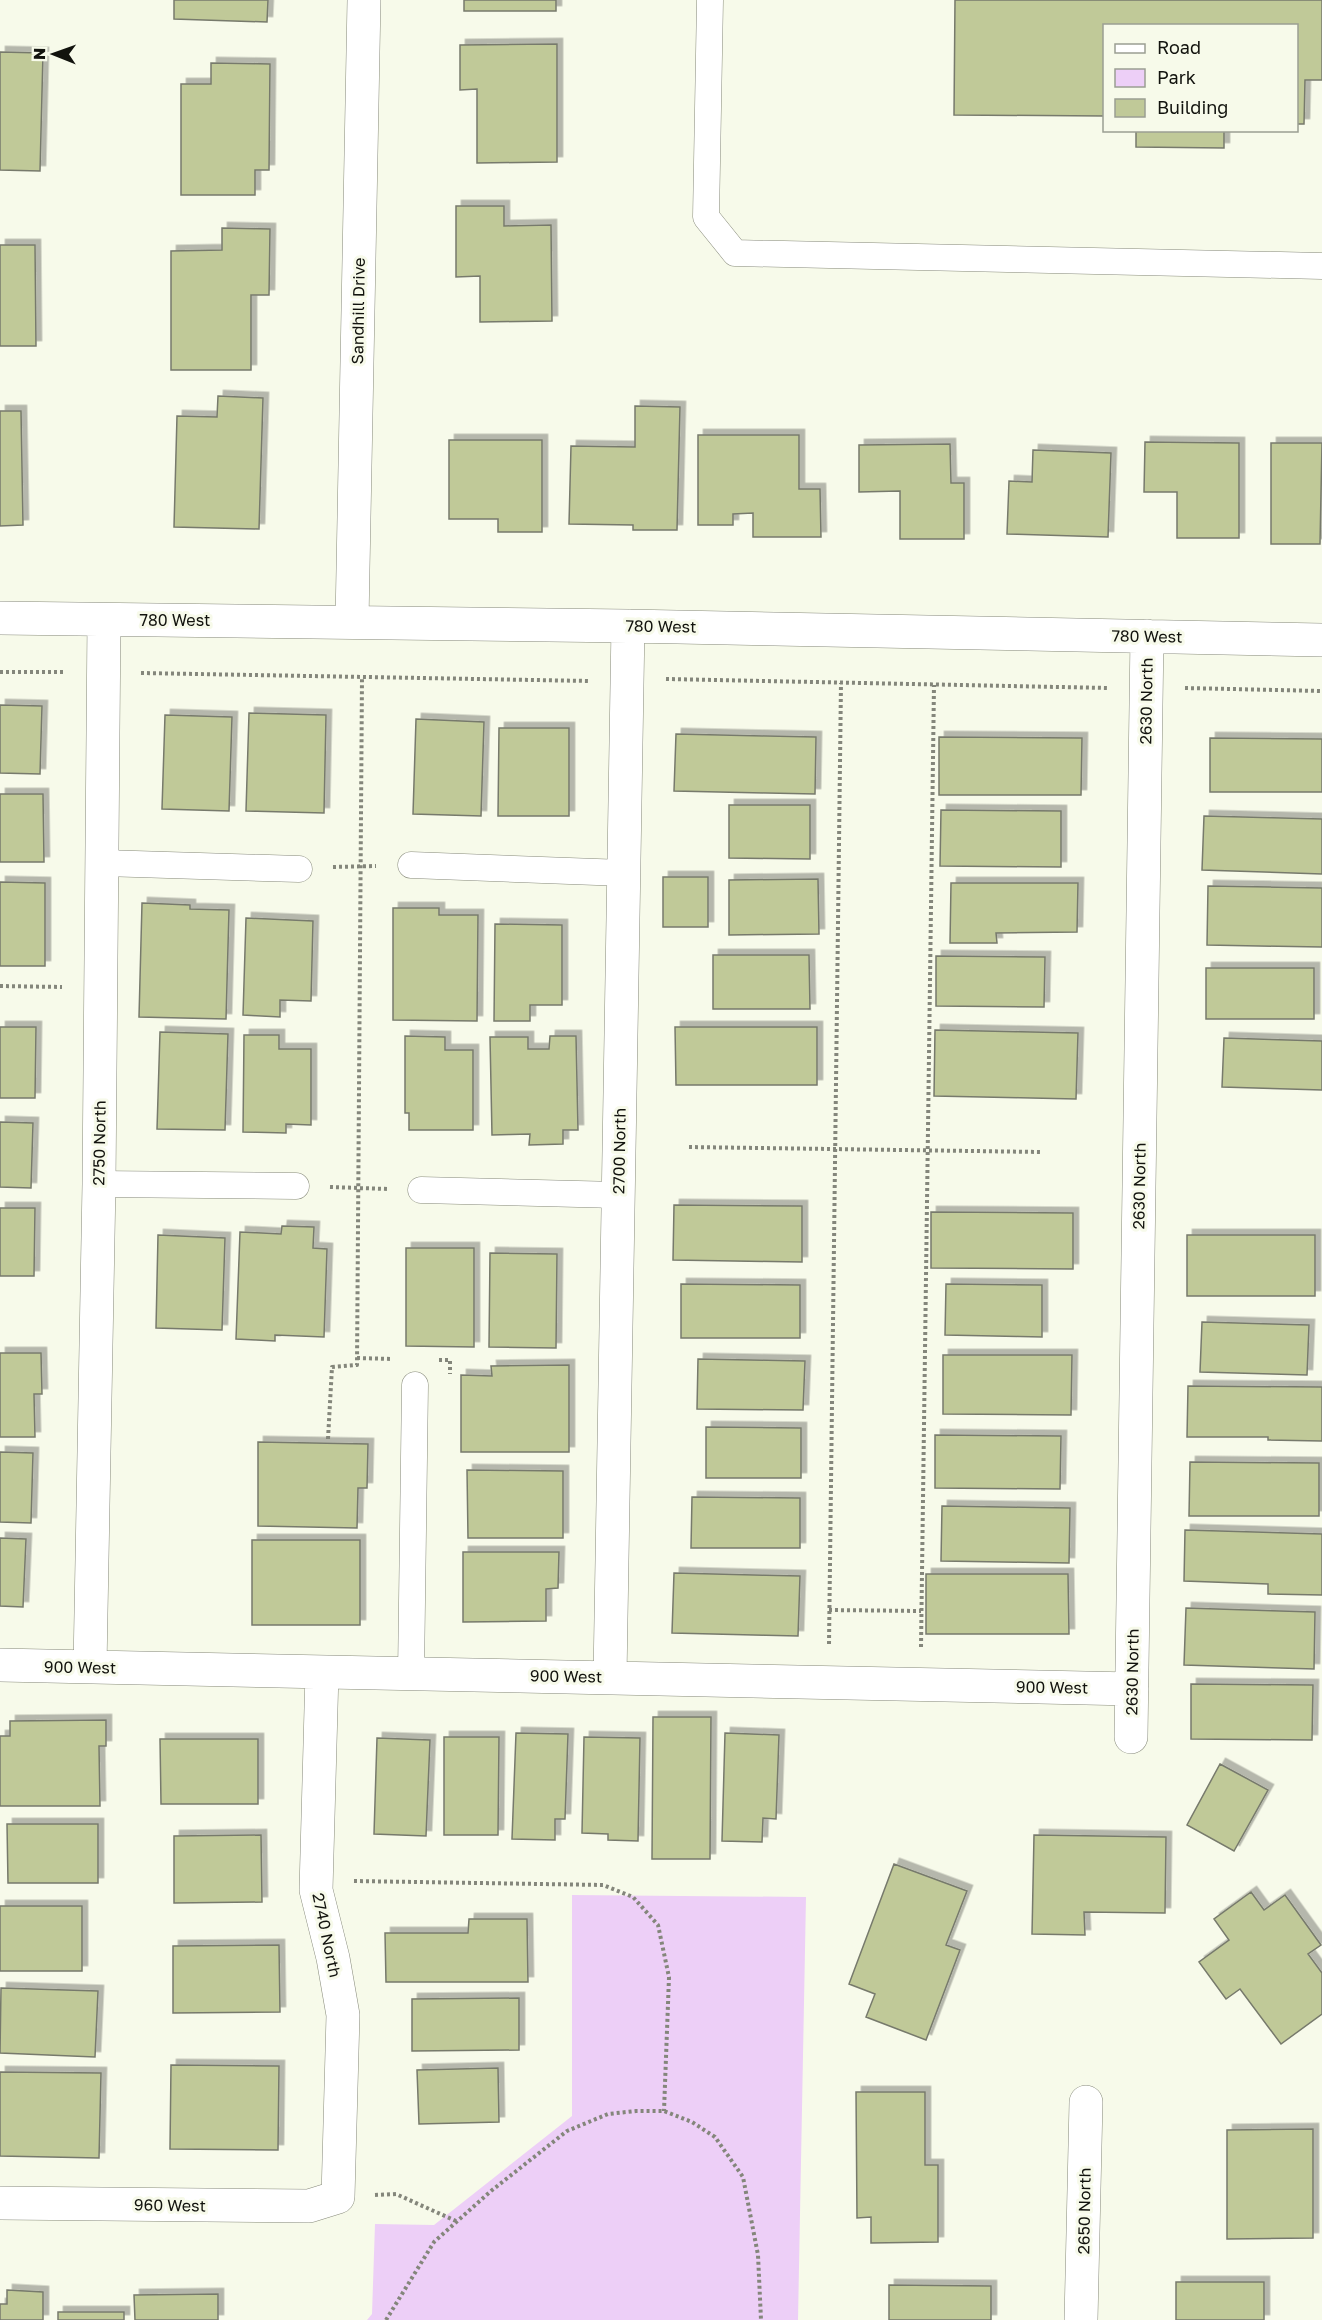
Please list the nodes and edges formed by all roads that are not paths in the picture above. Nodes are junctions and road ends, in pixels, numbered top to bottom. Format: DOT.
graph roads {
  1 [pos="364,0"];
  2 [pos="710,0"];
  3 [pos="1322,266"];
  4 [pos="0,618"];
  5 [pos="104,620"];
  6 [pos="352,621"];
  7 [pos="628,626"];
  8 [pos="1147,636"];
  9 [pos="1322,640"];
  10 [pos="103,863"];
  11 [pos="411,865"];
  12 [pos="299,869"];
  13 [pos="624,873"];
  14 [pos="99,1184"];
  15 [pos="296,1186"];
  16 [pos="421,1190"];
  17 [pos="618,1195"];
  18 [pos="415,1385"];
  19 [pos="0,1665"];
  20 [pos="90,1667"];
  21 [pos="322,1672"];
  22 [pos="411,1674"];
  23 [pos="610,1677"];
  24 [pos="1132,1689"];
  25 [pos="1131,1737"];
  26 [pos="1086,2102"];
  27 [pos="338,2197"];
  28 [pos="0,2203"];
  29 [pos="1081,2320"];
  1 -- 6 [label="street, Sandhill Drive"];
  2 -- 3 [label="lane"];
  4 -- 5 [label="street, 780 West"];
  5 -- 6 [label="street, 780 West"];
  5 -- 10 [label="street, 2750 North"];
  6 -- 7 [label="street, 780 West"];
  7 -- 8 [label="street, 780 West"];
  7 -- 13 [label="street, 2700 North"];
  8 -- 9 [label="street, 780 West"];
  8 -- 24 [label="street, 2630 North"];
  10 -- 12 [label="lane"];
  10 -- 14 [label="street, 2750 North"];
  11 -- 13 [label="lane"];
  13 -- 17 [label="street, 2700 North"];
  14 -- 15 [label="lane"];
  14 -- 20 [label="street, 2750 North"];
  16 -- 17 [label="lane"];
  17 -- 23 [label="street, 2700 North"];
  18 -- 22 [label="lane"];
  19 -- 20 [label="street, 900 West"];
  20 -- 21 [label="street, 900 West"];
  21 -- 22 [label="street, 900 West"];
  21 -- 27 [label="street, 2740 North"];
  22 -- 23 [label="street, 900 West"];
  23 -- 24 [label="street, 900 West"];
  24 -- 25 [label="street, 2630 North"];
  26 -- 29 [label="street, 2650 North"];
  27 -- 28 [label="street, 960 West"];
}
